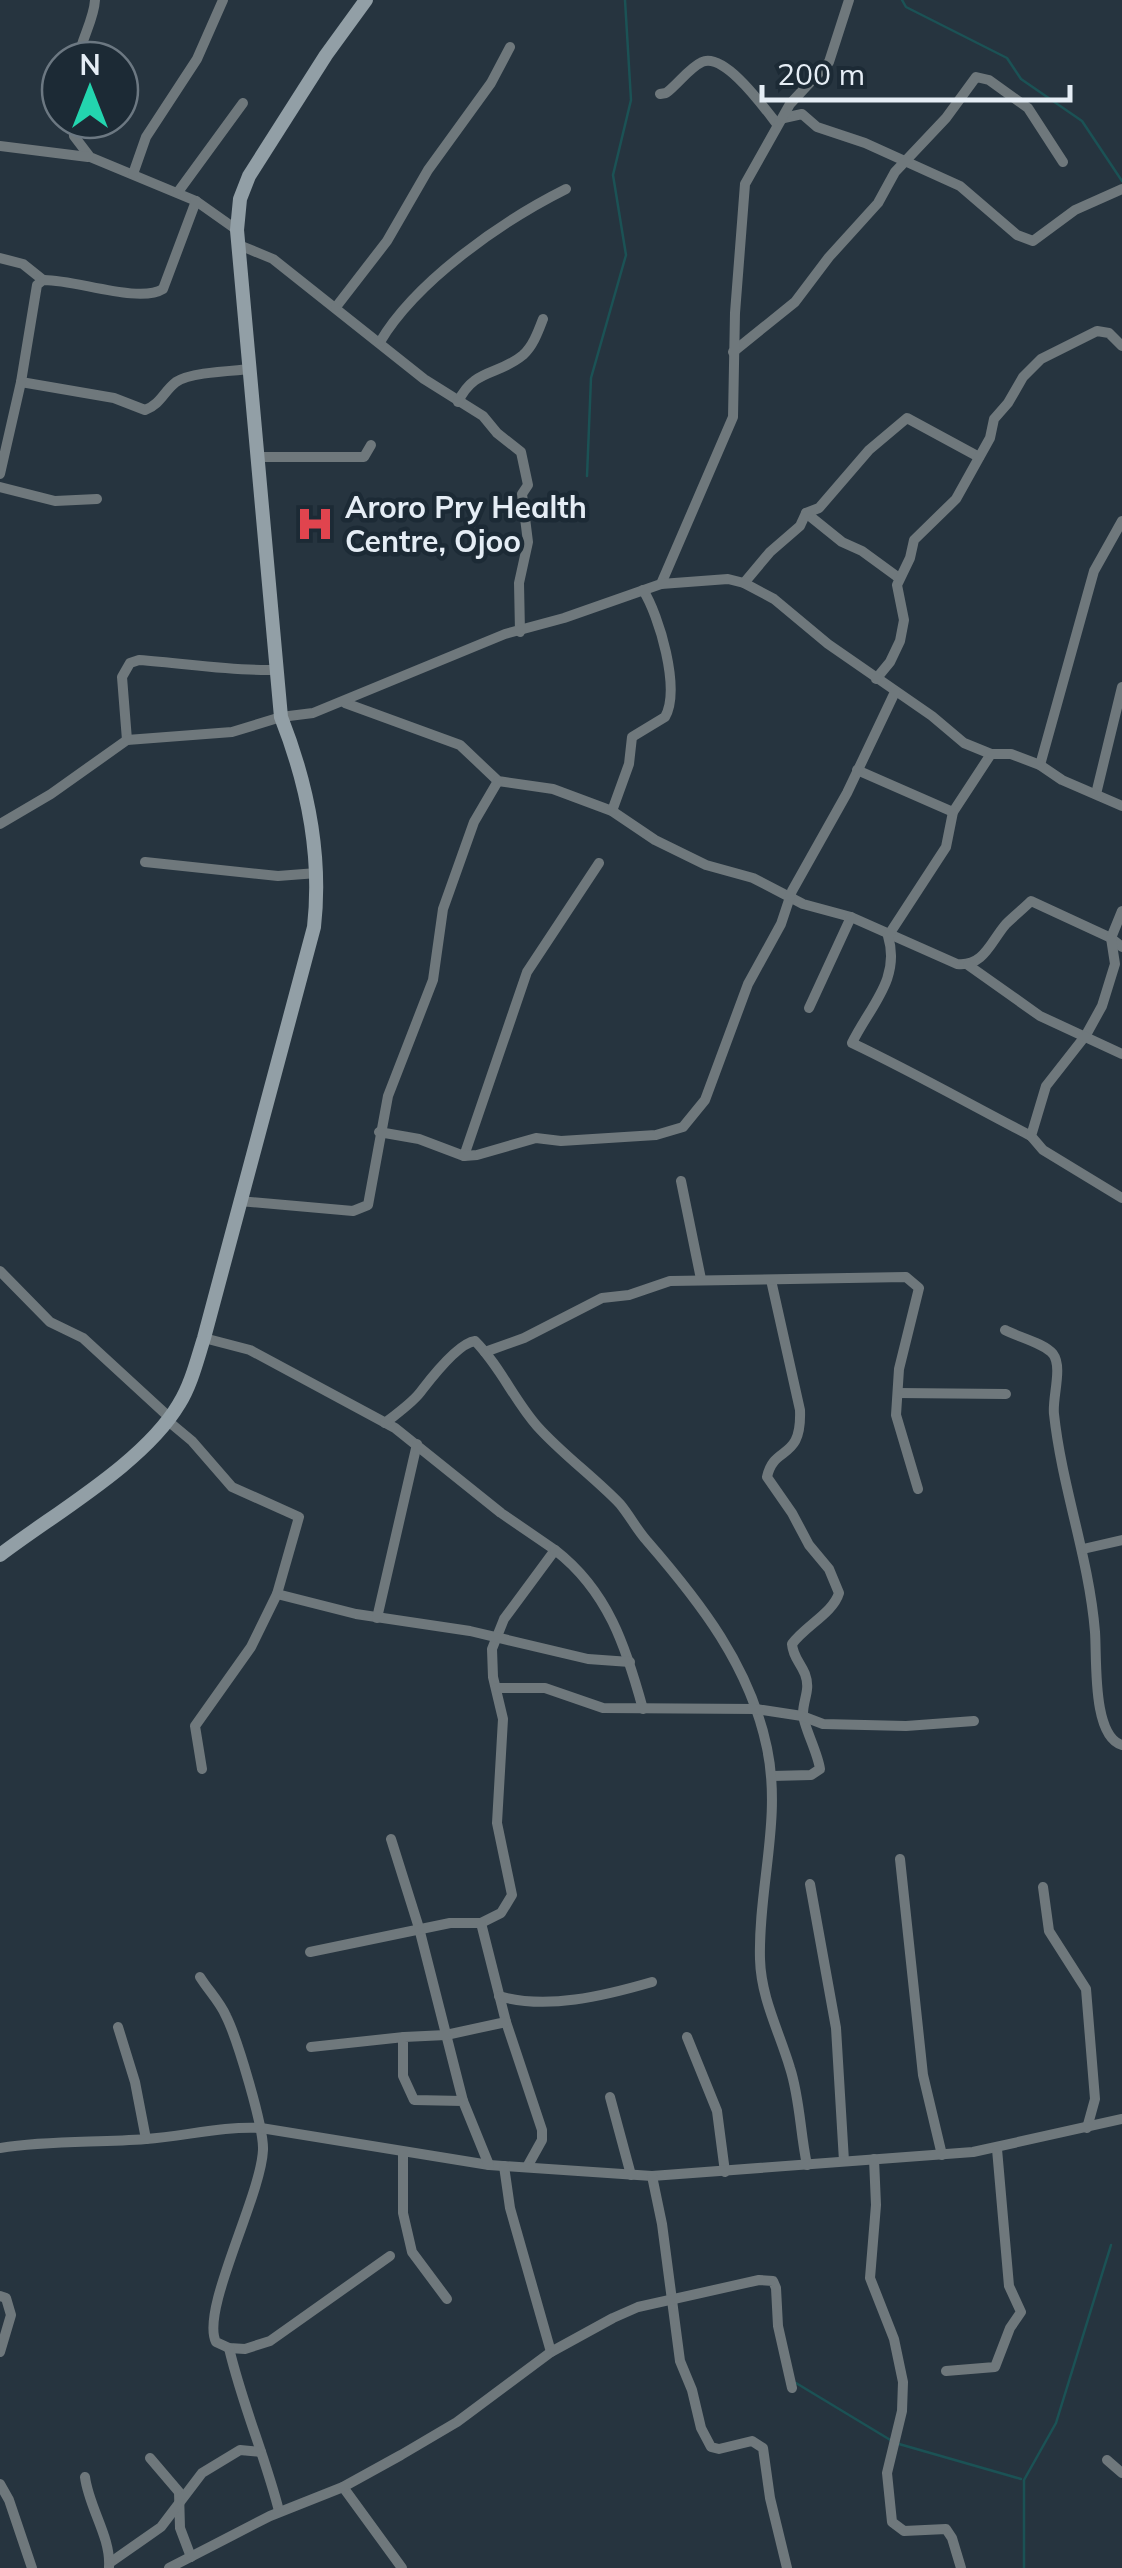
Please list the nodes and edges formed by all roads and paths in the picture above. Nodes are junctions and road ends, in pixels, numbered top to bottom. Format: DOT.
graph roads {
  1 [pos="95,0"];
  2 [pos="223,0"];
  3 [pos="366,0"];
  4 [pos="849,0"];
  5 [pos="82,40"];
  6 [pos="510,47"];
  7 [pos="660,94"];
  8 [pos="243,103"];
  9 [pos="778,123"];
  10 [pos="77,140"];
  11 [pos="0,146"];
  12 [pos="90,158"];
  13 [pos="906,162"];
  14 [pos="1063,162"];
  15 [pos="133,174"];
  16 [pos="566,189"];
  17 [pos="1122,189"];
  18 [pos="178,192"];
  19 [pos="196,201"];
  20 [pos="238,237"];
  21 [pos="0,258"];
  22 [pos="43,280"];
  23 [pos="336,307"];
  24 [pos="543,319"];
  25 [pos="380,342"];
  26 [pos="1122,346"];
  27 [pos="733,352"];
  28 [pos="251,369"];
  29 [pos="21,382"];
  30 [pos="458,402"];
  31 [pos="371,445"];
  32 [pos="260,457"];
  33 [pos="979,457"];
  34 [pos="0,474"];
  35 [pos="0,488"];
  36 [pos="97,499"];
  37 [pos="806,514"];
  38 [pos="1122,521"];
  39 [pos="899,578"];
  40 [pos="744,583"];
  41 [pos="661,584"];
  42 [pos="643,590"];
  43 [pos="520,632"];
  44 [pos="278,665"];
  45 [pos="876,679"];
  46 [pos="1122,687"];
  47 [pos="896,692"];
  48 [pos="344,702"];
  49 [pos="282,718"];
  50 [pos="127,740"];
  51 [pos="991,754"];
  52 [pos="1040,765"];
  53 [pos="857,770"];
  54 [pos="498,782"];
  55 [pos="1096,794"];
  56 [pos="1122,806"];
  57 [pos="612,811"];
  58 [pos="954,812"];
  59 [pos="0,824"];
  60 [pos="145,862"];
  61 [pos="599,862"];
  62 [pos="317,873"];
  63 [pos="791,896"];
  64 [pos="1122,911"];
  65 [pos="852,917"];
  66 [pos="888,936"];
  67 [pos="1111,938"];
  68 [pos="1122,947"];
  69 [pos="968,966"];
  70 [pos="809,1008"];
  71 [pos="1086,1035"];
  72 [pos="1122,1054"];
  73 [pos="379,1132"];
  74 [pos="1032,1136"];
  75 [pos="464,1156"];
  76 [pos="682,1181"];
  77 [pos="1122,1198"];
  78 [pos="239,1201"];
  79 [pos="0,1271"];
  80 [pos="702,1279"];
  81 [pos="771,1280"];
  82 [pos="4,1282"];
  83 [pos="1005,1330"];
  84 [pos="204,1338"];
  85 [pos="485,1352"];
  86 [pos="898,1393"];
  87 [pos="1006,1394"];
  88 [pos="169,1419"];
  89 [pos="385,1423"];
  90 [pos="417,1444"];
  91 [pos="918,1490"];
  92 [pos="1122,1540"];
  93 [pos="555,1550"];
  94 [pos="1084,1550"];
  95 [pos="0,1555"];
  96 [pos="277,1594"];
  97 [pos="377,1618"];
  98 [pos="495,1636"];
  99 [pos="630,1662"];
  100 [pos="496,1688"];
  101 [pos="644,1709"];
  102 [pos="756,1710"];
  103 [pos="802,1716"];
  104 [pos="974,1721"];
  105 [pos="1122,1745"];
  106 [pos="202,1769"];
  107 [pos="772,1776"];
  108 [pos="391,1838"];
  109 [pos="900,1859"];
  110 [pos="810,1884"];
  111 [pos="1043,1886"];
  112 [pos="482,1924"];
  113 [pos="419,1928"];
  114 [pos="310,1952"];
  115 [pos="200,1977"];
  116 [pos="652,1982"];
  117 [pos="498,1996"];
  118 [pos="506,2022"];
  119 [pos="118,2027"];
  120 [pos="446,2035"];
  121 [pos="404,2037"];
  122 [pos="688,2037"];
  123 [pos="311,2048"];
  124 [pos="610,2097"];
  125 [pos="464,2101"];
  126 [pos="1122,2119"];
  127 [pos="261,2128"];
  128 [pos="1087,2128"];
  129 [pos="146,2139"];
  130 [pos="0,2148"];
  131 [pos="997,2148"];
  132 [pos="403,2152"];
  133 [pos="942,2155"];
  134 [pos="874,2159"];
  135 [pos="844,2161"];
  136 [pos="807,2165"];
  137 [pos="489,2166"];
  138 [pos="504,2166"];
  139 [pos="527,2166"];
  140 [pos="726,2172"];
  141 [pos="631,2175"];
  142 [pos="652,2176"];
  143 [pos="390,2256"];
  144 [pos="0,2296"];
  145 [pos="447,2299"];
  146 [pos="671,2300"];
  147 [pos="228,2348"];
  148 [pos="0,2352"];
  149 [pos="551,2352"];
  150 [pos="946,2371"];
  151 [pos="792,2388"];
  152 [pos="261,2452"];
  153 [pos="150,2458"];
  154 [pos="1107,2460"];
  155 [pos="1122,2473"];
  156 [pos="85,2477"];
  157 [pos="0,2484"];
  158 [pos="343,2487"];
  159 [pos="180,2502"];
  160 [pos="279,2511"];
  161 [pos="191,2557"];
  162 [pos="110,2565"];
  163 [pos="32,2568"];
  164 [pos="169,2568"];
  165 [pos="402,2568"];
  166 [pos="788,2568"];
  167 [pos="961,2568"];
  1 -- 5 [label="street"];
  2 -- 15 [label="street"];
  3 -- 20 [label="main road"];
  4 -- 9 [label="street"];
  6 -- 23 [label="street"];
  7 -- 9 [label="street"];
  8 -- 18 [label="street"];
  9 -- 13 [label="street"];
  9 -- 27 [label="street"];
  10 -- 12 [label="street"];
  11 -- 12 [label="street"];
  12 -- 15 [label="street"];
  13 -- 14 [label="street"];
  13 -- 17 [label="street"];
  13 -- 27 [label="street"];
  15 -- 18 [label="street"];
  16 -- 25 [label="street"];
  18 -- 19 [label="street"];
  19 -- 20 [label="street"];
  19 -- 22 [label="street"];
  20 -- 23 [label="street"];
  20 -- 28 [label="main road"];
  21 -- 22 [label="street"];
  22 -- 29 [label="street"];
  23 -- 25 [label="street"];
  24 -- 30 [label="street"];
  25 -- 30 [label="street"];
  26 -- 33 [label="street"];
  27 -- 41 [label="street"];
  28 -- 29 [label="street"];
  28 -- 32 [label="main road"];
  29 -- 34 [label="street"];
  30 -- 43 [label="street"];
  31 -- 32 [label="street"];
  32 -- 44 [label="main road"];
  33 -- 37 [label="street"];
  33 -- 39 [label="street"];
  35 -- 36 [label="street"];
  37 -- 39 [label="street"];
  37 -- 40 [label="street"];
  38 -- 52 [label="street"];
  39 -- 45 [label="street"];
  40 -- 41 [label="street"];
  40 -- 45 [label="street"];
  41 -- 42 [label="street"];
  42 -- 43 [label="street"];
  42 -- 57 [label="street"];
  43 -- 48 [label="street"];
  44 -- 49 [label="main road"];
  44 -- 50 [label="street"];
  45 -- 47 [label="street"];
  46 -- 55 [label="street"];
  47 -- 51 [label="street"];
  47 -- 53 [label="street"];
  48 -- 49 [label="street"];
  48 -- 54 [label="street"];
  49 -- 50 [label="street"];
  49 -- 62 [label="main road"];
  50 -- 59 [label="street"];
  51 -- 52 [label="street"];
  51 -- 58 [label="street"];
  52 -- 55 [label="street"];
  53 -- 58 [label="street"];
  53 -- 63 [label="street"];
  54 -- 57 [label="street"];
  54 -- 73 [label="street"];
  55 -- 56 [label="street"];
  57 -- 63 [label="street"];
  58 -- 66 [label="street"];
  60 -- 62 [label="street"];
  61 -- 75 [label="street"];
  62 -- 78 [label="main road"];
  63 -- 65 [label="street"];
  63 -- 75 [label="street"];
  64 -- 67 [label="street"];
  65 -- 66 [label="street"];
  65 -- 70 [label="street"];
  66 -- 69 [label="street"];
  66 -- 74 [label="street"];
  67 -- 68 [label="street"];
  67 -- 69 [label="street"];
  67 -- 71 [label="street"];
  69 -- 71 [label="street"];
  71 -- 72 [label="street"];
  71 -- 74 [label="street"];
  73 -- 75 [label="street"];
  73 -- 78 [label="street"];
  74 -- 77 [label="street"];
  76 -- 80 [label="street"];
  78 -- 84 [label="main road"];
  79 -- 82 [label="street"];
  80 -- 81 [label="street"];
  80 -- 85 [label="street"];
  81 -- 86 [label="street"];
  81 -- 103 [label="street"];
  82 -- 88 [label="street"];
  83 -- 94 [label="street"];
  84 -- 88 [label="main road"];
  84 -- 89 [label="street"];
  85 -- 89 [label="street"];
  85 -- 102 [label="street"];
  86 -- 87 [label="street"];
  86 -- 91 [label="street"];
  88 -- 95 [label="main road"];
  88 -- 96 [label="street"];
  89 -- 90 [label="street"];
  90 -- 93 [label="street"];
  90 -- 97 [label="street"];
  92 -- 94 [label="street"];
  93 -- 98 [label="street"];
  93 -- 99 [label="street"];
  94 -- 105 [label="street"];
  96 -- 97 [label="street"];
  96 -- 106 [label="street"];
  97 -- 98 [label="street"];
  98 -- 99 [label="street"];
  98 -- 100 [label="street"];
  99 -- 101 [label="street"];
  100 -- 101 [label="street"];
  100 -- 112 [label="street"];
  101 -- 102 [label="street"];
  102 -- 103 [label="street"];
  102 -- 107 [label="street"];
  103 -- 104 [label="street"];
  103 -- 107 [label="street"];
  107 -- 136 [label="street"];
  108 -- 113 [label="street"];
  109 -- 133 [label="street"];
  110 -- 135 [label="street"];
  111 -- 128 [label="street"];
  112 -- 113 [label="street"];
  112 -- 117 [label="street"];
  113 -- 114 [label="street"];
  113 -- 120 [label="street"];
  115 -- 127 [label="street"];
  116 -- 117 [label="street"];
  117 -- 118 [label="street"];
  118 -- 120 [label="street"];
  118 -- 139 [label="street"];
  119 -- 129 [label="street"];
  120 -- 121 [label="street"];
  120 -- 125 [label="street"];
  121 -- 123 [label="street"];
  121 -- 125 [label="street"];
  122 -- 140 [label="street"];
  124 -- 141 [label="street"];
  125 -- 137 [label="street"];
  126 -- 128 [label="street"];
  127 -- 129 [label="street"];
  127 -- 132 [label="street"];
  127 -- 147 [label="street"];
  128 -- 131 [label="street"];
  129 -- 130 [label="street"];
  131 -- 133 [label="street"];
  131 -- 150 [label="street"];
  132 -- 137 [label="street"];
  132 -- 145 [label="street"];
  133 -- 134 [label="street"];
  134 -- 135 [label="street"];
  134 -- 167 [label="street"];
  135 -- 136 [label="street"];
  136 -- 140 [label="street"];
  137 -- 138 [label="street"];
  138 -- 139 [label="street"];
  138 -- 149 [label="street"];
  139 -- 141 [label="street"];
  140 -- 142 [label="street"];
  141 -- 142 [label="street"];
  142 -- 146 [label="street"];
  143 -- 147 [label="street"];
  144 -- 148 [label="street"];
  146 -- 149 [label="street"];
  146 -- 151 [label="street"];
  146 -- 166 [label="street"];
  147 -- 152 [label="street"];
  149 -- 158 [label="street"];
  152 -- 159 [label="street"];
  152 -- 160 [label="street"];
  153 -- 159 [label="street"];
  154 -- 155 [label="street"];
  156 -- 162 [label="street"];
  157 -- 163 [label="street"];
  158 -- 160 [label="street"];
  158 -- 165 [label="street"];
  159 -- 161 [label="street"];
  159 -- 162 [label="street"];
  160 -- 161 [label="street"];
  161 -- 164 [label="street"];
}
